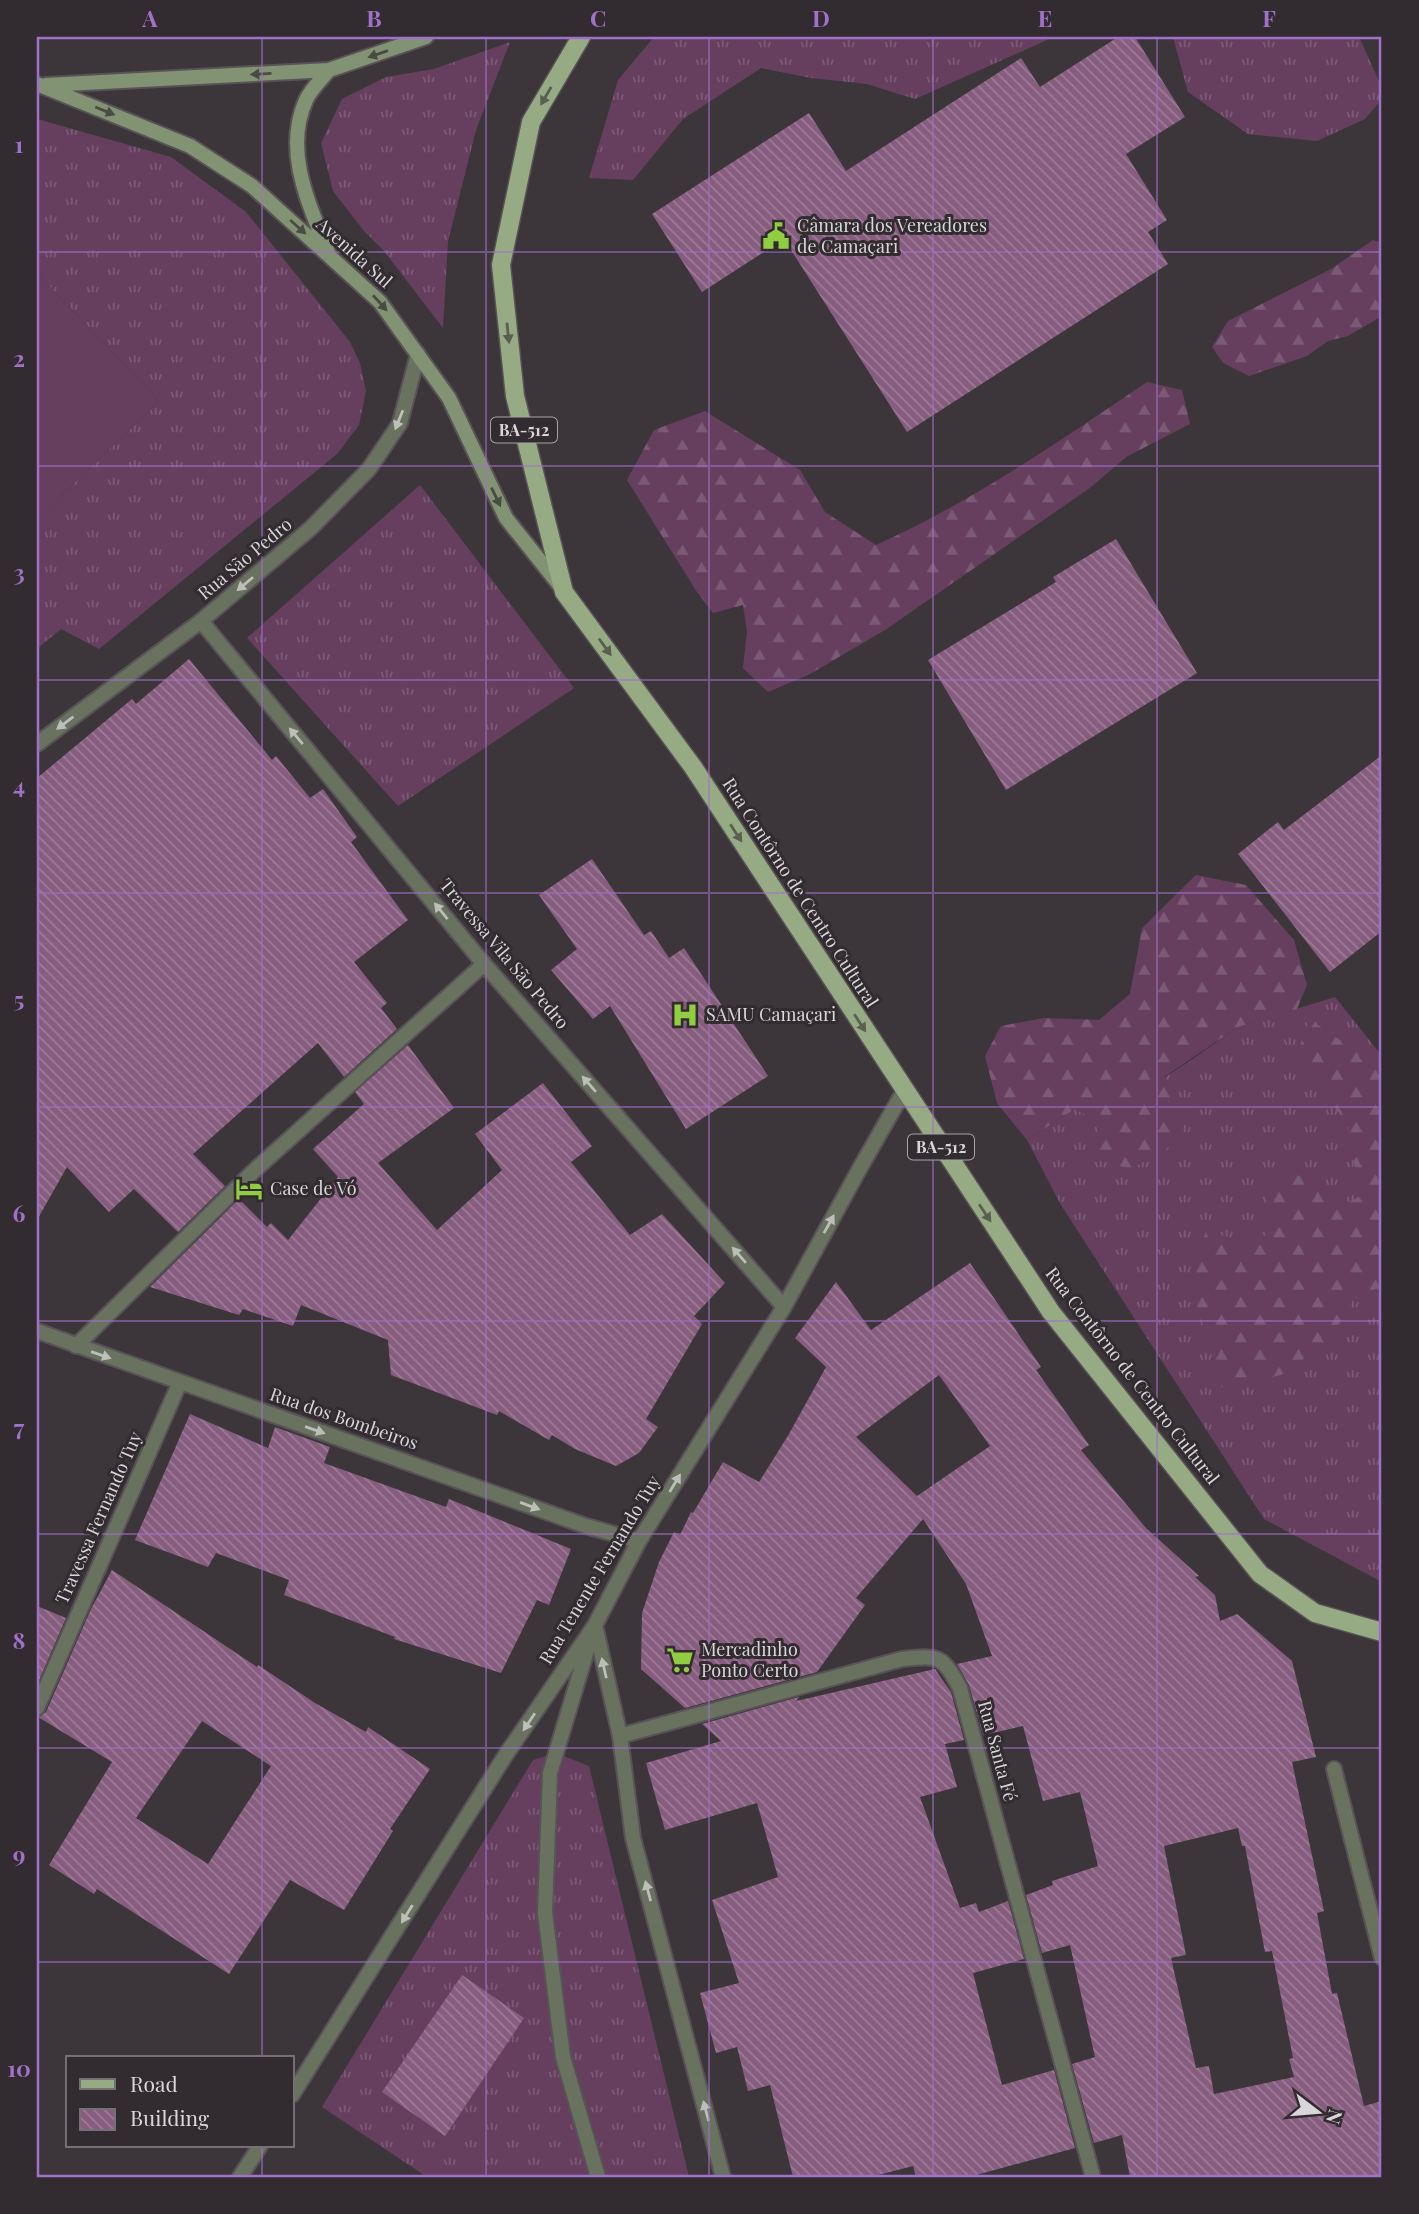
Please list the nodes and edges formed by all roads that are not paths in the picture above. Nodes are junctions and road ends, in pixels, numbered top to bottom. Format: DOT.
graph roads {
  1 [pos="426,37"];
  2 [pos="581,37"];
  3 [pos="330,70"];
  4 [pos="39,85"];
  5 [pos="330,257"];
  6 [pos="418,354"];
  7 [pos="564,592"];
  8 [pos="201,621"];
  9 [pos="37,744"];
  10 [pos="484,964"];
  11 [pos="904,1091"];
  12 [pos="784,1307"];
  13 [pos="37,1331"];
  14 [pos="76,1346"];
  15 [pos="180,1382"];
  16 [pos="639,1541"];
  17 [pos="594,1625"];
  18 [pos="1382,1632"];
  19 [pos="37,1708"];
  20 [pos="620,1736"];
  21 [pos="1334,1769"];
  22 [pos="1382,1958"];
  23 [pos="294,2092"];
  24 [pos="259,2148"];
  25 [pos="240,2177"];
  26 [pos="598,2177"];
  27 [pos="723,2177"];
  28 [pos="1093,2177"];
  1 -- 3 [label="street, Avenida Sul, one-way"];
  2 -- 7 [label="main road, Rua Contôrno de Centro Cultural / BA-512, one-way"];
  3 -- 4 [label="street, Avenida Sul, one-way"];
  3 -- 5 [label="street"];
  4 -- 5 [label="street, Avenida Sul, one-way"];
  5 -- 6 [label="street, Avenida Sul, one-way"];
  6 -- 7 [label="street, Avenida Sul, one-way"];
  6 -- 8 [label="street, Rua São Pedro, one-way"];
  7 -- 11 [label="main road, Rua Contôrno de Centro Cultural / BA-512, one-way"];
  8 -- 9 [label="street, Rua São Pedro, one-way"];
  10 -- 8 [label="street, Travessa Vila São Pedro, one-way"];
  12 -- 10 [label="street, Travessa Vila São Pedro, one-way"];
  10 -- 14 [label="street"];
  12 -- 11 [label="street, Rua Tenente Fernando Tuy, one-way"];
  11 -- 18 [label="main road, Rua Contôrno de Centro Cultural / BA-512, one-way"];
  16 -- 12 [label="street, Rua Tenente Fernando Tuy, one-way"];
  13 -- 14 [label="street, Rua dos Bombeiros"];
  14 -- 15 [label="street, Rua dos Bombeiros, one-way"];
  15 -- 16 [label="street, Rua dos Bombeiros, one-way"];
  15 -- 19 [label="street, Travessa Fernando Tuy"];
  16 -- 17 [label="street, Rua Tenente Fernando Tuy"];
  20 -- 17 [label="street, one-way"];
  17 -- 23 [label="street, Rua Tenente Fernando Tuy, one-way"];
  17 -- 26 [label="street"];
  27 -- 20 [label="street, one-way"];
  20 -- 28 [label="street, Rua Santa Fé"];
  21 -- 22 [label="street"];
  24 -- 25 [label="street"];
}
